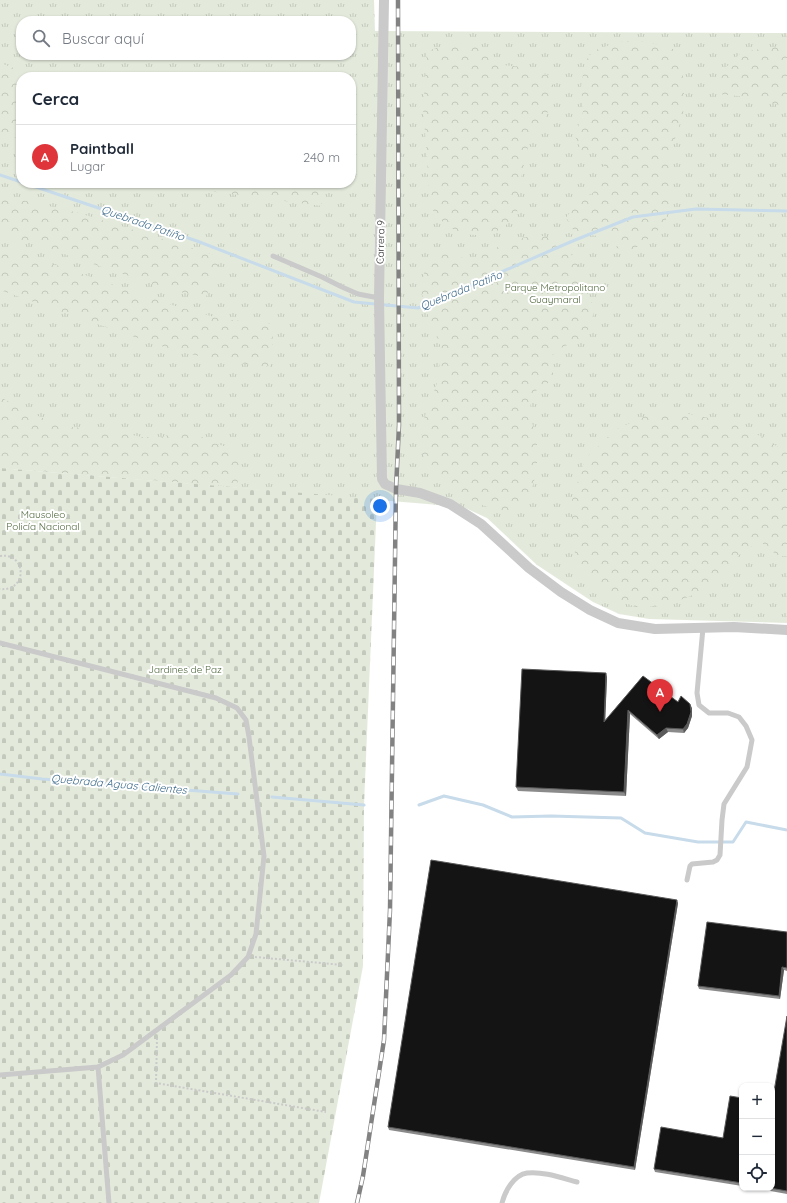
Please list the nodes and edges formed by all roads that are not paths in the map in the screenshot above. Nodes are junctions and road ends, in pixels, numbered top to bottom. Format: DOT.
graph roads {
  1 [pos="384,0"];
  2 [pos="273,256"];
  3 [pos="379,298"];
  4 [pos="703,628"];
  5 [pos="787,630"];
  6 [pos="0,643"];
  7 [pos="687,880"];
  8 [pos="98,1067"];
  9 [pos="0,1075"];
  10 [pos="577,1182"];
  11 [pos="109,1203"];
  12 [pos="502,1203"];
  1 -- 3 [label="street, Carrera 9"];
  2 -- 3 [label="lane"];
  3 -- 4 [label="street, Carrera 9"];
  4 -- 5 [label="street"];
  4 -- 7 [label="lane"];
  6 -- 8 [label="lane"];
  8 -- 9 [label="lane"];
  8 -- 11 [label="lane"];
  10 -- 12 [label="lane"];
}
